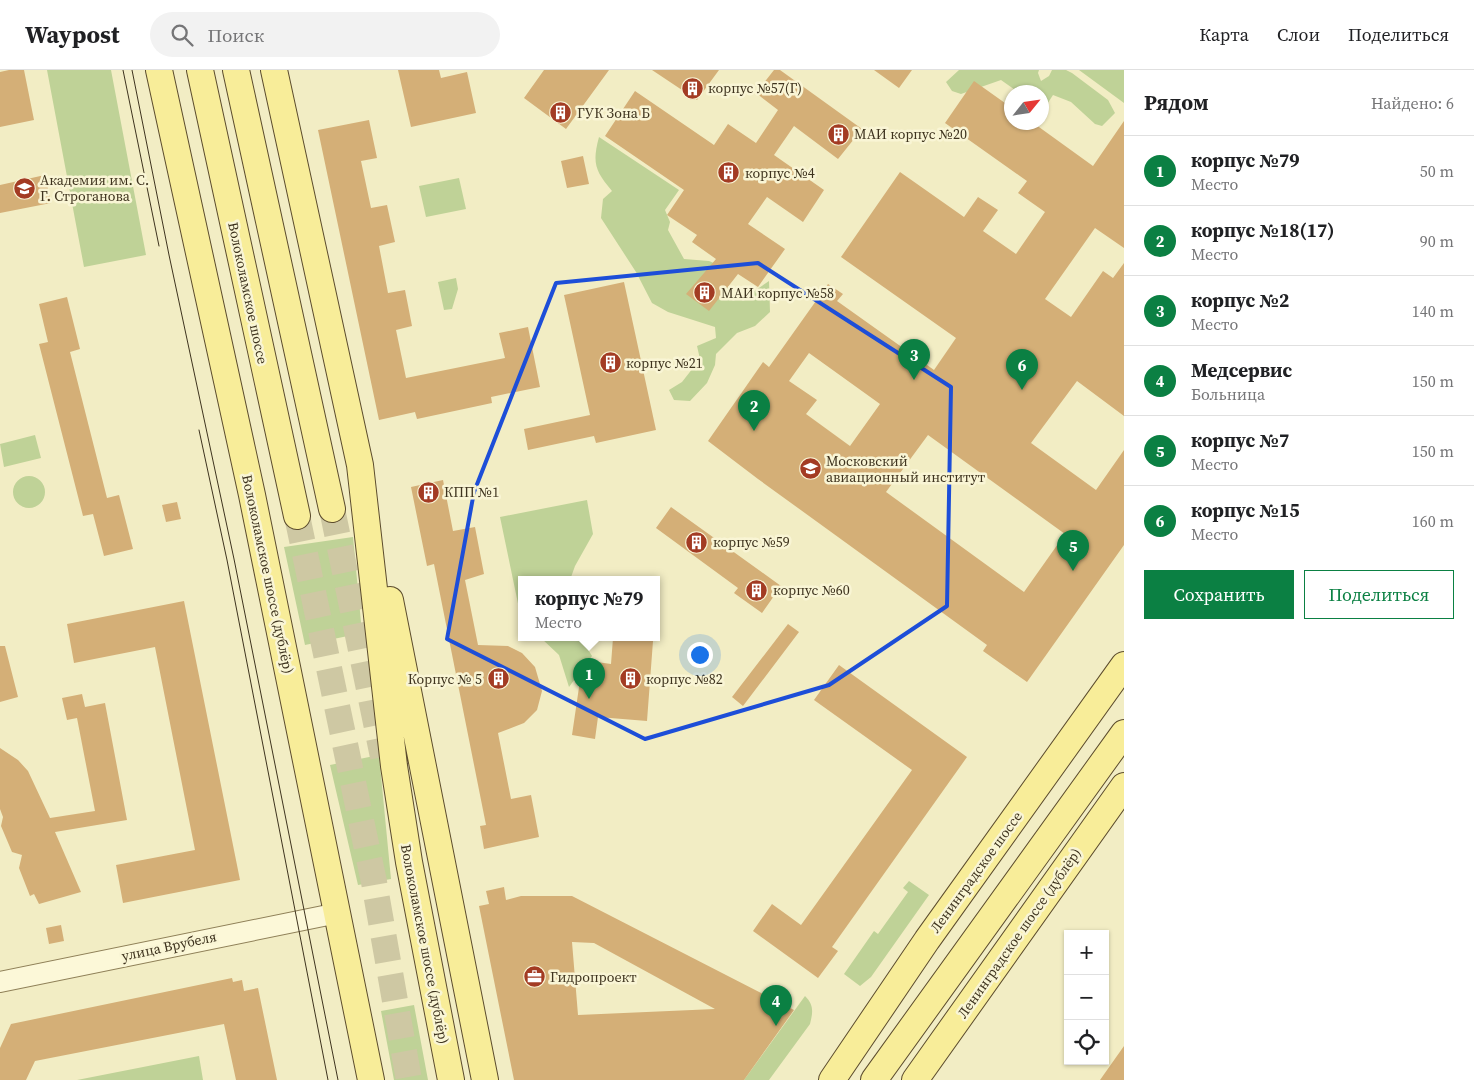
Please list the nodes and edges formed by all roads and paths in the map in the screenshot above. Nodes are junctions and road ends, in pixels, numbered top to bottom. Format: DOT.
graph roads {
  1 [pos="159,70"];
  2 [pos="200,70"];
  3 [pos="236,70"];
  4 [pos="274,70"];
  5 [pos="360,465"];
  6 [pos="332,508"];
  7 [pos="297,516"];
  8 [pos="1124,665"];
  9 [pos="1124,732"];
  10 [pos="1124,786"];
  11 [pos="1003,903"];
  12 [pos="338,913"];
  13 [pos="928,940"];
  14 [pos="0,982"];
  15 [pos="920,1073"];
  16 [pos="371,1080"];
  17 [pos="451,1080"];
  18 [pos="485,1080"];
  19 [pos="814,1080"];
  20 [pos="832,1080"];
  21 [pos="874,1080"];
  1 -- 12 [label="main road, Волоколамское шоссе (дублёр)"];
  2 -- 7 [label="main road, Волоколамское шоссе"];
  3 -- 6 [label="main road"];
  4 -- 5 [label="main road, Волоколамское шоссе (дублёр)"];
  5 -- 17 [label="main road, Волоколамское шоссе (дублёр)"];
  5 -- 18 [label="main road"];
  8 -- 13 [label="main road, Ленинградское шоссе"];
  9 -- 11 [label="main road"];
  10 -- 15 [label="main road, Ленинградское шоссе (дублёр)"];
  11 -- 15 [label="main road"];
  11 -- 21 [label="main road"];
  12 -- 14 [label="street, улица Врубеля"];
  12 -- 16 [label="main road, Волоколамское шоссе (дублёр)"];
  13 -- 19 [label="main road"];
  13 -- 20 [label="main road, Ленинградское шоссе"];
}
